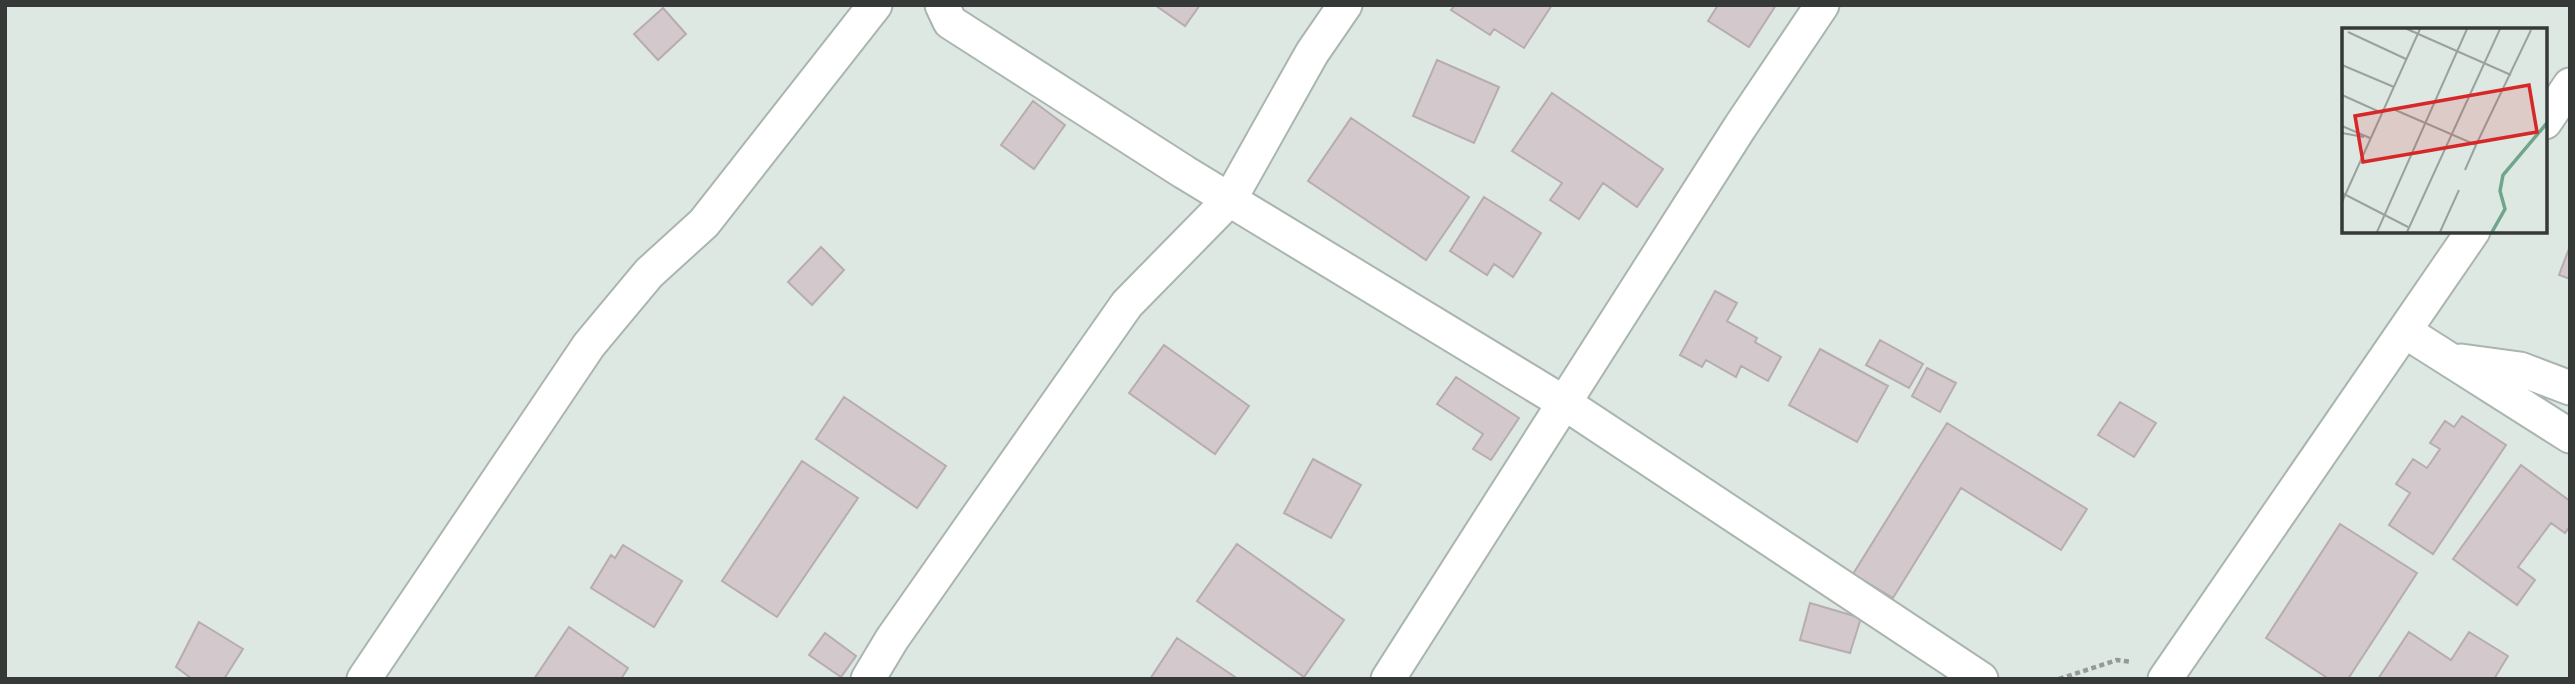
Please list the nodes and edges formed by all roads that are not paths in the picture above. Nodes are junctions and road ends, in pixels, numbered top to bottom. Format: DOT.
graph roads {
  1 [pos="875,5"];
  2 [pos="942,5"];
  3 [pos="1345,5"];
  4 [pos="1822,5"];
  5 [pos="2570,85"];
  6 [pos="2547,119"];
  7 [pos="1230,198"];
  8 [pos="2472,233"];
  9 [pos="2406,332"];
  10 [pos="2450,359"];
  11 [pos="2570,388"];
  12 [pos="1566,404"];
  13 [pos="2570,436"];
  14 [pos="2178,674"];
  15 [pos="363,679"];
  16 [pos="868,679"];
  17 [pos="1388,679"];
  18 [pos="1981,679"];
  1 -- 15 [label="street"];
  2 -- 7 [label="street"];
  3 -- 7 [label="street"];
  4 -- 12 [label="street"];
  5 -- 6 [label="street"];
  7 -- 12 [label="street"];
  7 -- 16 [label="street"];
  8 -- 9 [label="street"];
  9 -- 10 [label="street"];
  9 -- 14 [label="street"];
  10 -- 11 [label="street"];
  10 -- 13 [label="street"];
  12 -- 17 [label="street"];
  12 -- 18 [label="street"];
}
